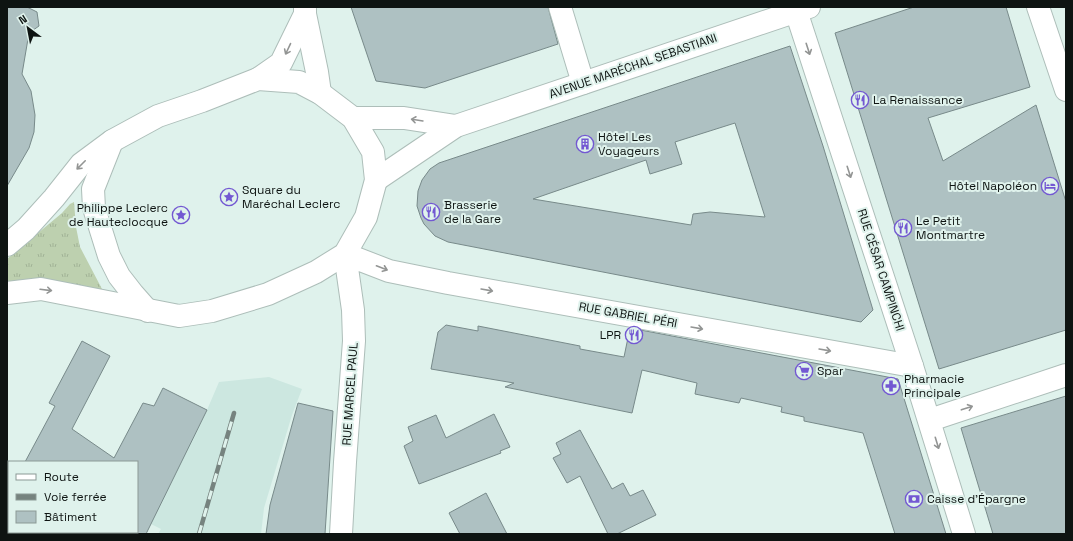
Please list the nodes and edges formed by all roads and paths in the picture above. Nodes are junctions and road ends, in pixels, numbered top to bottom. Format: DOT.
graph roads {
  1 [pos="560,7"];
  2 [pos="1038,7"];
  3 [pos="800,8"];
  4 [pos="305,10"];
  5 [pos="258,79"];
  6 [pos="584,83"];
  7 [pos="1066,90"];
  8 [pos="320,93"];
  9 [pos="353,118"];
  10 [pos="456,126"];
  11 [pos="112,141"];
  12 [pos="376,180"];
  13 [pos="7,245"];
  14 [pos="345,254"];
  15 [pos="7,293"];
  16 [pos="148,311"];
  17 [pos="912,366"];
  18 [pos="1066,375"];
  19 [pos="930,420"];
  20 [pos="341,534"];
  21 [pos="964,534"];
  1 -- 6 [label="street"];
  2 -- 7 [label="street"];
  3 -- 6 [label="street, AVENUE MARÉCHAL SEBASTIANI"];
  3 -- 17 [label="street, RUE CÉSAR CAMPINCHI, one-way"];
  4 -- 5 [label="street, one-way"];
  4 -- 8 [label="street"];
  5 -- 8 [label="street"];
  5 -- 11 [label="street"];
  6 -- 10 [label="street, AVENUE MARÉCHAL SEBASTIANI"];
  8 -- 9 [label="street"];
  10 -- 9 [label="street, AVENUE MARÉCHAL SEBASTIANI, one-way"];
  9 -- 12 [label="street"];
  10 -- 12 [label="street, AVENUE MARÉCHAL SEBASTIANI"];
  11 -- 13 [label="street, one-way"];
  11 -- 16 [label="street"];
  12 -- 14 [label="street"];
  14 -- 16 [label="street"];
  14 -- 17 [label="street, RUE GABRIEL PÉRI, one-way"];
  14 -- 20 [label="street, RUE MARCEL PAUL"];
  15 -- 16 [label="street, one-way"];
  17 -- 19 [label="street, RUE CÉSAR CAMPINCHI"];
  19 -- 18 [label="street, one-way"];
  19 -- 21 [label="street, RUE CÉSAR CAMPINCHI, one-way"];
}
